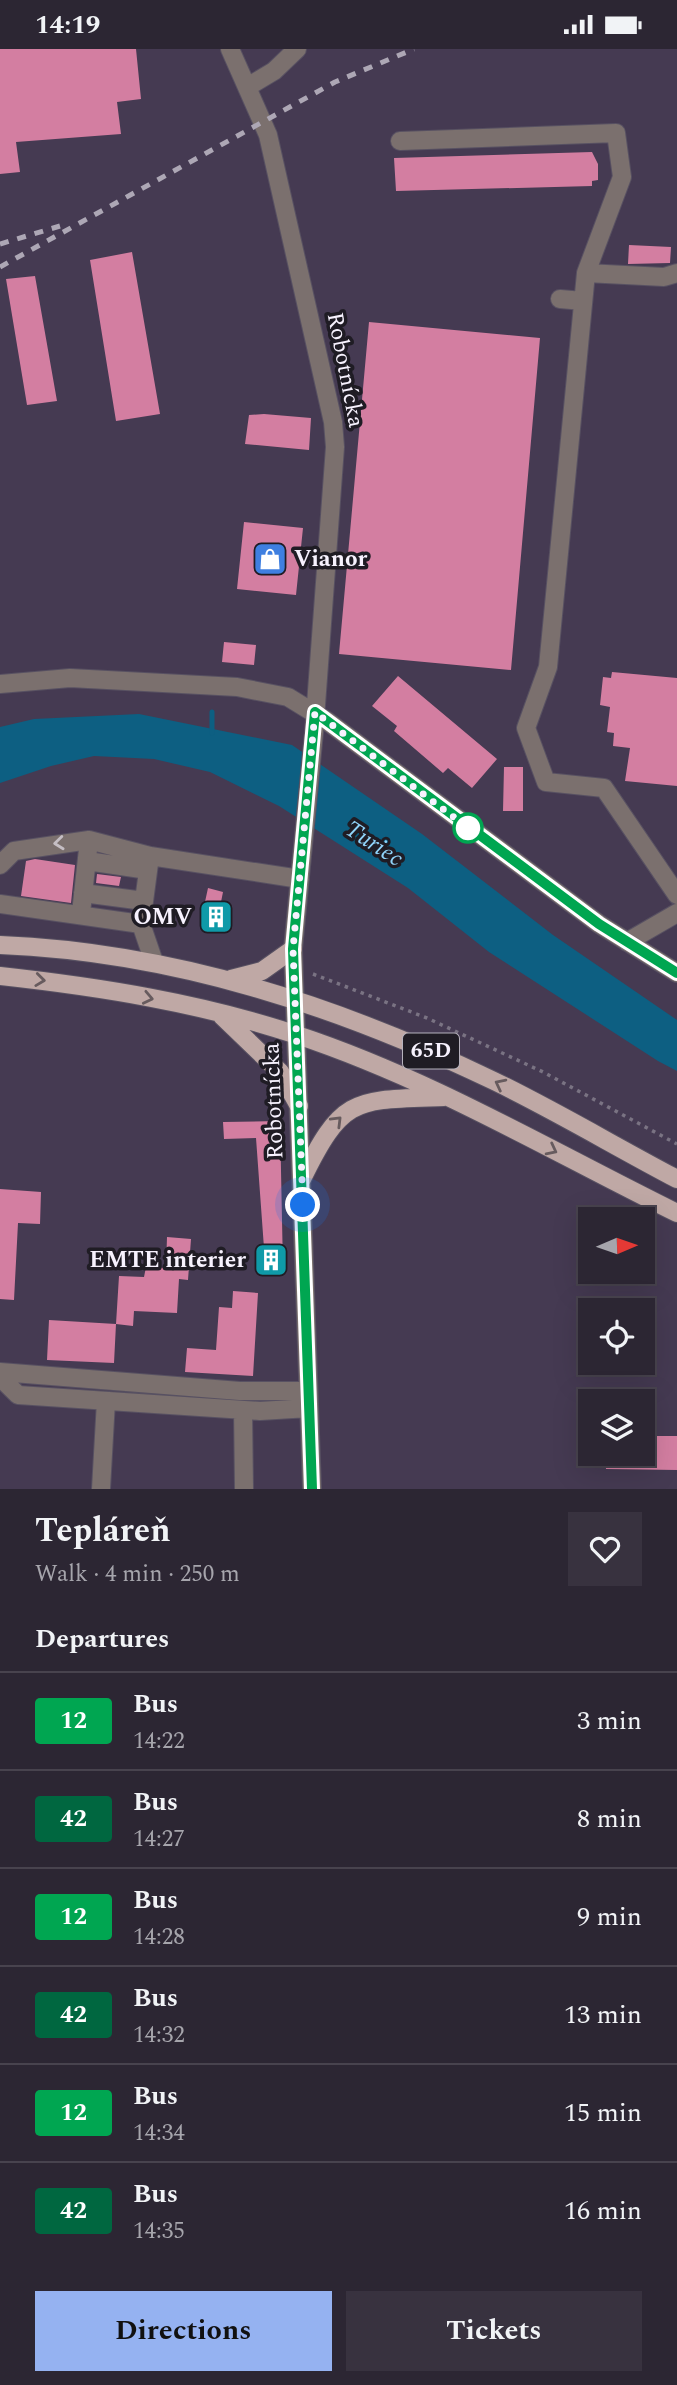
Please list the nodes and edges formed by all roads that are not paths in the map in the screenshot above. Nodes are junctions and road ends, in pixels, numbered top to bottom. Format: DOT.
graph roads {
  1 [pos="230,49"];
  2 [pos="297,49"];
  3 [pos="249,86"];
  4 [pos="400,141"];
  5 [pos="586,273"];
  6 [pos="677,273"];
  7 [pos="560,299"];
  8 [pos="583,301"];
  9 [pos="0,684"];
  10 [pos="315,712"];
  11 [pos="89,840"];
  12 [pos="1,862"];
  13 [pos="300,879"];
  14 [pos="84,887"];
  15 [pos="146,891"];
  16 [pos="677,895"];
  17 [pos="0,904"];
  18 [pos="677,913"];
  19 [pos="627,942"];
  20 [pos="0,945"];
  21 [pos="293,949"];
  22 [pos="154,961"];
  23 [pos="677,973"];
  24 [pos="0,975"];
  25 [pos="229,979"];
  26 [pos="295,1000"];
  27 [pos="220,1014"];
  28 [pos="296,1035"];
  29 [pos="448,1097"];
  30 [pos="299,1106"];
  31 [pos="302,1179"];
  32 [pos="677,1179"];
  33 [pos="677,1213"];
  34 [pos="0,1372"];
  35 [pos="0,1377"];
  36 [pos="309,1400"];
  37 [pos="106,1401"];
  38 [pos="243,1410"];
  39 [pos="101,1489"];
  40 [pos="244,1489"];
  41 [pos="312,1489"];
  1 -- 3 [label="street, Robotnícka"];
  2 -- 3 [label="street"];
  3 -- 10 [label="street, Robotnícka"];
  4 -- 5 [label="street"];
  5 -- 6 [label="street"];
  5 -- 8 [label="street"];
  7 -- 8 [label="street"];
  8 -- 16 [label="street"];
  9 -- 10 [label="street"];
  10 -- 13 [label="street, Robotnícka"];
  10 -- 19 [label="street"];
  11 -- 12 [label="street, one-way"];
  11 -- 14 [label="street"];
  11 -- 15 [label="street"];
  13 -- 15 [label="street"];
  13 -- 21 [label="street, Robotnícka"];
  14 -- 15 [label="street"];
  14 -- 15 [label="street"];
  14 -- 17 [label="street"];
  15 -- 22 [label="street"];
  18 -- 19 [label="street"];
  19 -- 23 [label="street"];
  20 -- 22 [label="main road, 65D"];
  21 -- 25 [label="main road"];
  21 -- 26 [label="street, Robotnícka"];
  22 -- 25 [label="main road, 65D"];
  24 -- 27 [label="main road, 65D, one-way"];
  25 -- 26 [label="main road, 65D"];
  26 -- 28 [label="street, Robotnícka"];
  32 -- 26 [label="main road, 65D, one-way"];
  27 -- 28 [label="main road, 65D"];
  27 -- 30 [label="main road"];
  28 -- 29 [label="main road, 65D"];
  28 -- 30 [label="street, Robotnícka"];
  31 -- 29 [label="main road, one-way"];
  29 -- 33 [label="main road, 65D, one-way"];
  30 -- 31 [label="street, Robotnícka"];
  31 -- 36 [label="street, Robotnícka"];
  34 -- 36 [label="street"];
  35 -- 37 [label="street"];
  36 -- 38 [label="street"];
  36 -- 41 [label="street, Robotnícka"];
  37 -- 38 [label="street"];
  37 -- 39 [label="street"];
  38 -- 40 [label="street"];
}
